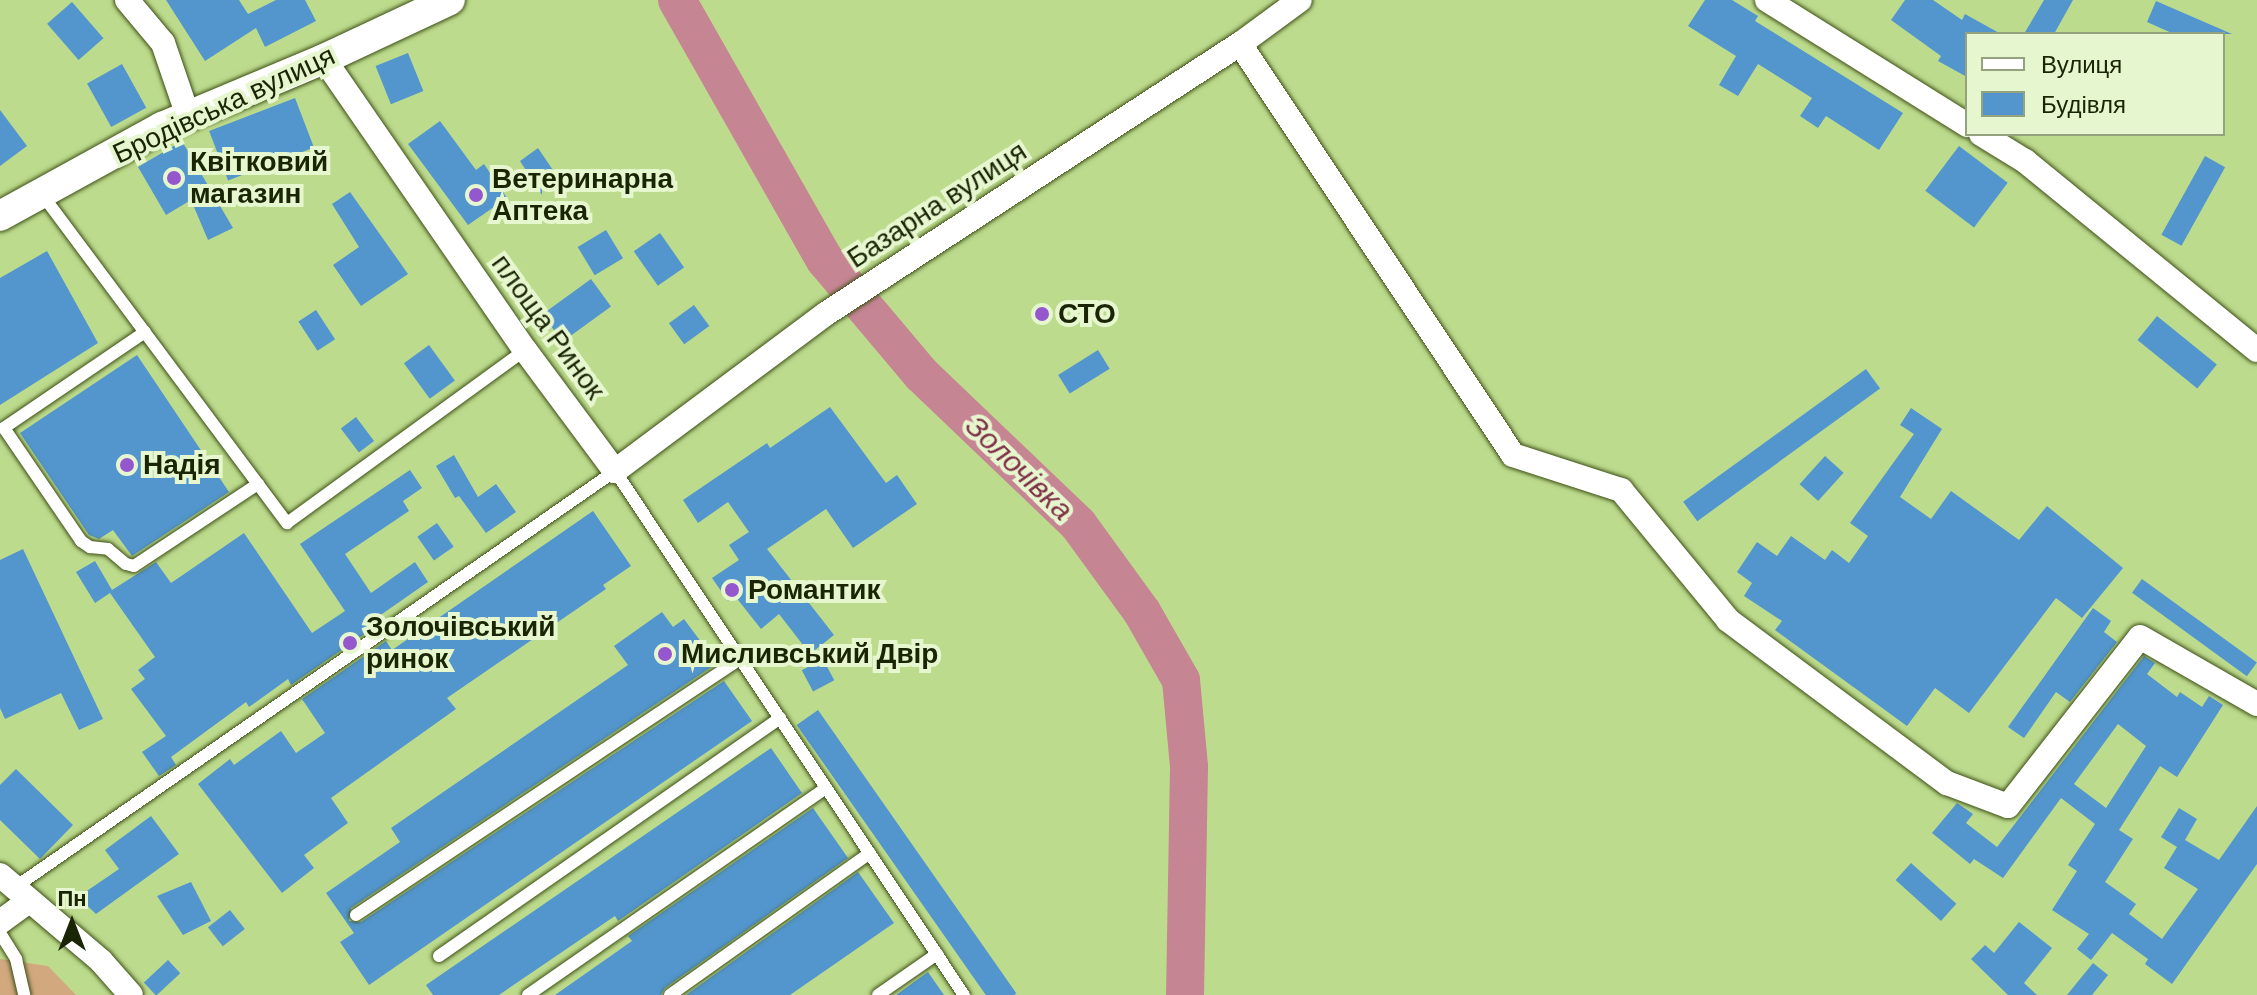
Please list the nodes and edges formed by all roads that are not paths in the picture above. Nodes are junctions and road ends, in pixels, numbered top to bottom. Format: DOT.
graph roads {
  1 [pos="127,0"];
  2 [pos="450,0"];
  3 [pos="1300,0"];
  4 [pos="1767,0"];
  5 [pos="1240,44"];
  6 [pos="324,59"];
  7 [pos="188,116"];
  8 [pos="1965,124"];
  9 [pos="1984,136"];
  10 [pos="41,193"];
  11 [pos="0,216"];
  12 [pos="145,332"];
  13 [pos="525,350"];
  14 [pos="2257,350"];
  15 [pos="615,471"];
  16 [pos="258,484"];
  17 [pos="740,659"];
  18 [pos="2257,704"];
  19 [pos="780,718"];
  20 [pos="826,788"];
  21 [pos="870,853"];
  22 [pos="14,888"];
  23 [pos="356,915"];
  24 [pos="0,922"];
  25 [pos="0,933"];
  26 [pos="937,954"];
  27 [pos="439,956"];
  28 [pos="24,995"];
  29 [pos="131,995"];
  30 [pos="528,995"];
  31 [pos="670,995"];
  32 [pos="878,995"];
  33 [pos="964,995"];
  1 -- 7 [label="street"];
  2 -- 6 [label="street, Бродівська вулиця"];
  3 -- 5 [label="street, Базарна вулиця"];
  4 -- 8 [label="street"];
  5 -- 15 [label="street, Базарна вулиця"];
  5 -- 18 [label="street"];
  6 -- 7 [label="street, Бродівська вулиця"];
  6 -- 13 [label="street, площа Ринок"];
  7 -- 10 [label="street, Бродівська вулиця"];
  9 -- 14 [label="street"];
  10 -- 11 [label="street, Бродівська вулиця"];
  10 -- 12 [label="lane"];
  12 -- 16 [label="lane"];
  12 -- 16 [label="lane"];
  13 -- 15 [label="street, площа Ринок"];
  13 -- 16 [label="lane"];
  15 -- 17 [label="lane"];
  15 -- 22 [label="lane"];
  17 -- 19 [label="lane"];
  17 -- 23 [label="lane"];
  19 -- 20 [label="lane"];
  19 -- 27 [label="lane"];
  20 -- 21 [label="lane"];
  20 -- 30 [label="lane"];
  21 -- 26 [label="lane"];
  21 -- 31 [label="lane"];
  22 -- 24 [label="street"];
  22 -- 29 [label="street"];
  25 -- 28 [label="lane"];
  26 -- 32 [label="lane"];
  26 -- 33 [label="lane"];
}
